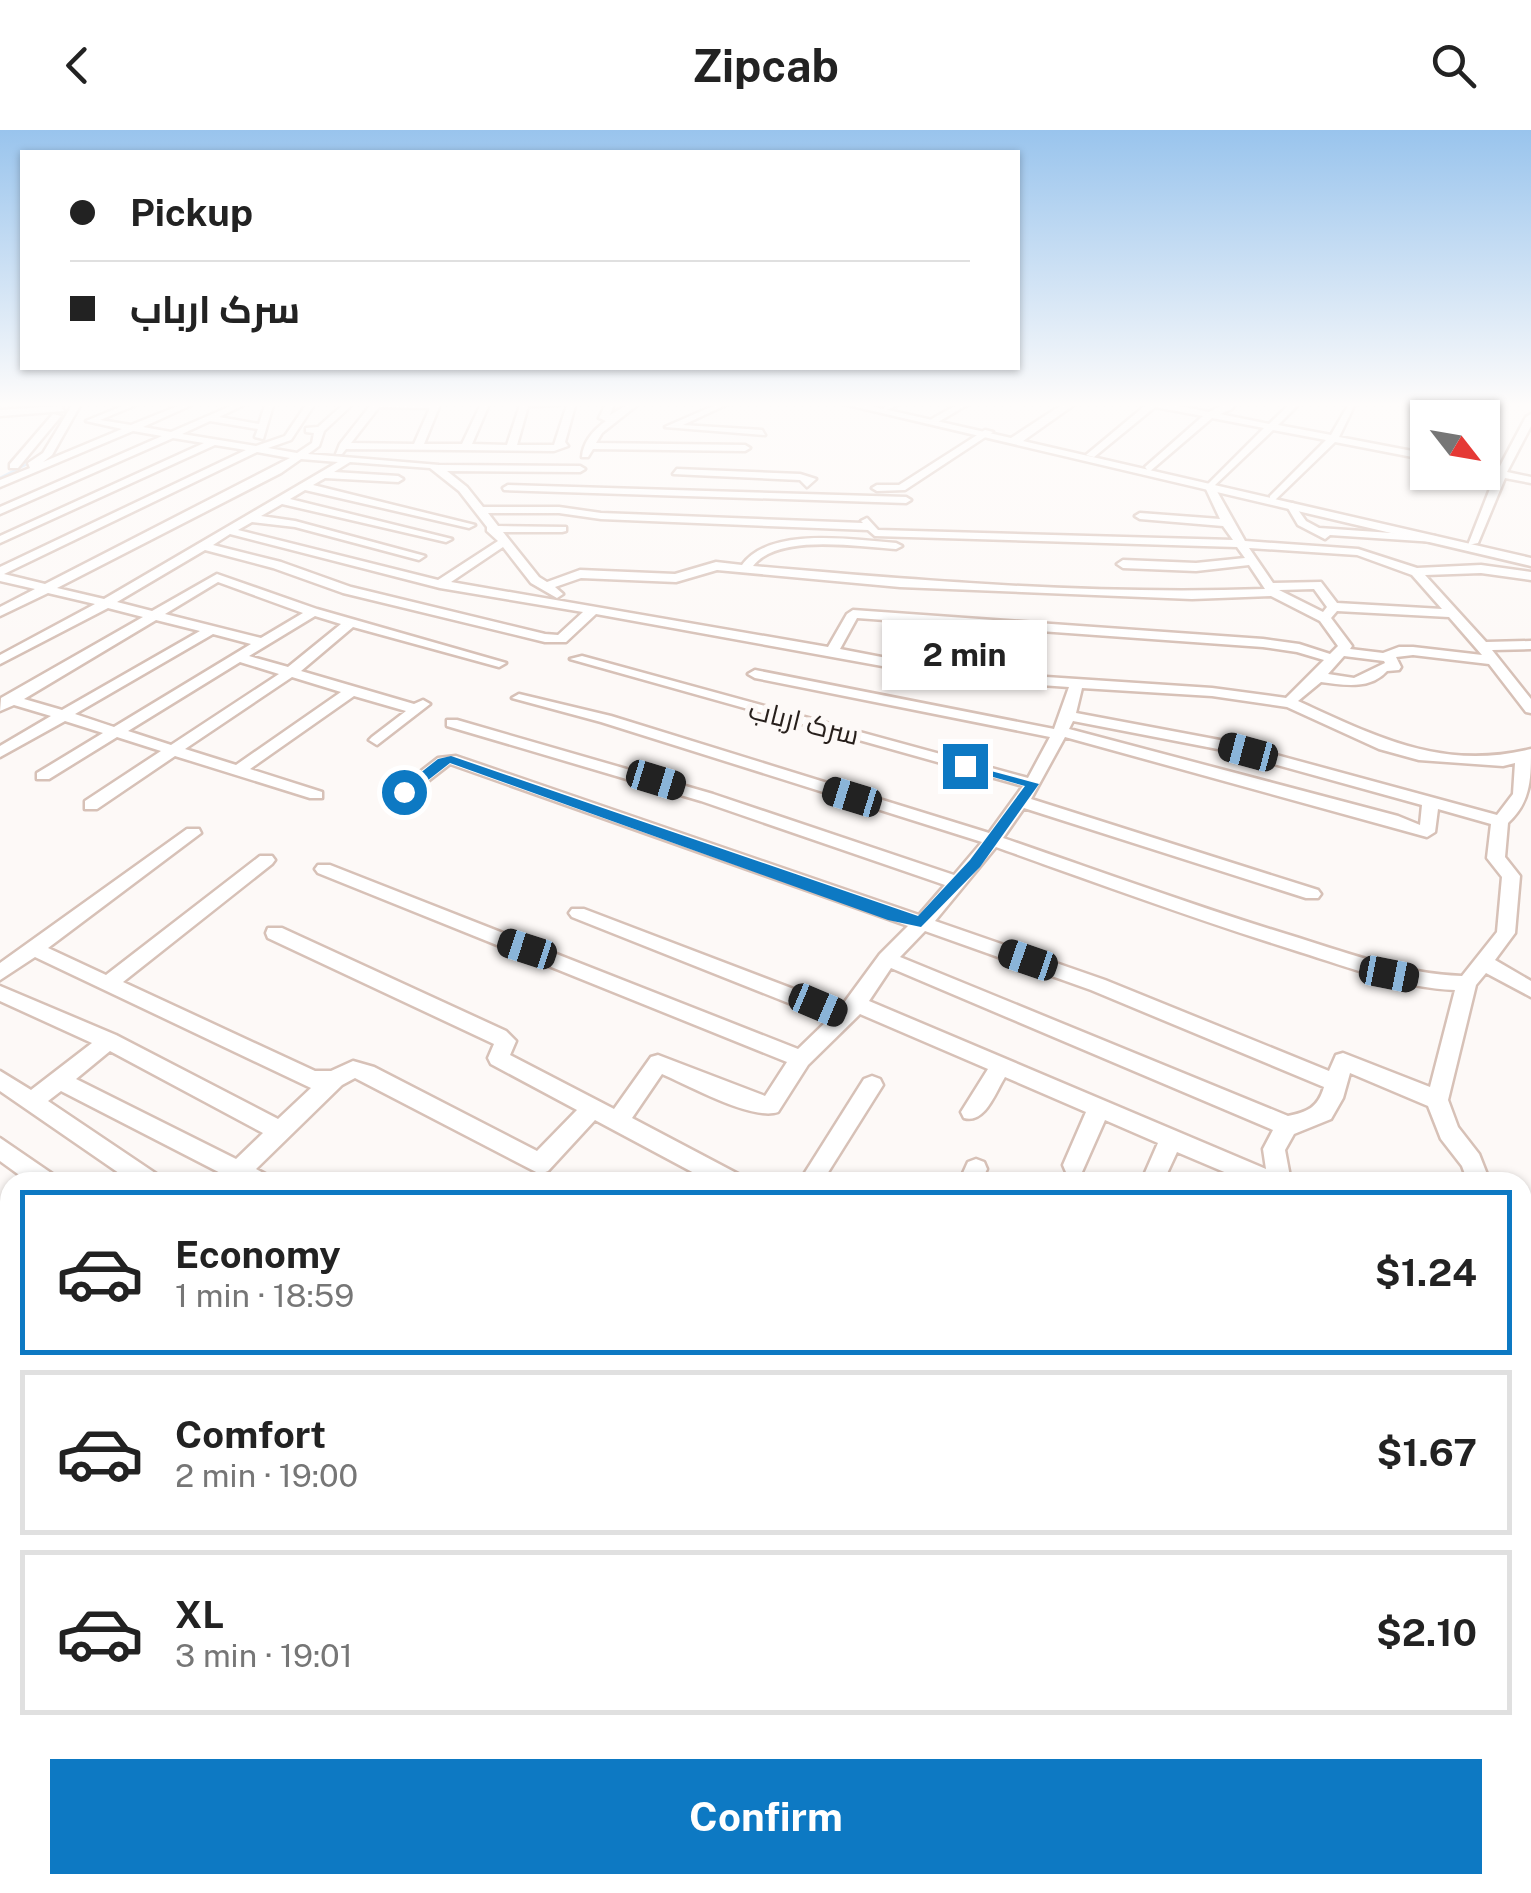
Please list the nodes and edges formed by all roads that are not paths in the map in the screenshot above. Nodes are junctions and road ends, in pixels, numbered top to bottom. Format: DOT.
graph roads {
  1 [pos="61,484"];
  2 [pos="123,484"];
  3 [pos="184,484"];
  4 [pos="251,484"];
  5 [pos="306,484"];
  6 [pos="457,484"];
  7 [pos="571,484"];
  8 [pos="805,484"];
  9 [pos="813,484"];
  10 [pos="908,484"];
  11 [pos="1208,484"];
  12 [pos="1288,484"];
  13 [pos="1211,485"];
  14 [pos="303,486"];
  15 [pos="508,488"];
  16 [pos="568,490"];
  17 [pos="1494,490"];
  18 [pos="787,498"];
  19 [pos="1274,498"];
  20 [pos="280,500"];
  21 [pos="906,500"];
  22 [pos="1289,505"];
  23 [pos="559,510"];
  24 [pos="0,512"];
  25 [pos="480,514"];
  26 [pos="1140,516"];
  27 [pos="250,518"];
  28 [pos="1226,523"];
  29 [pos="786,524"];
  30 [pos="470,525"];
  31 [pos="491,529"];
  32 [pos="562,529"];
  33 [pos="230,530"];
  34 [pos="1314,531"];
  35 [pos="1436,538"];
  36 [pos="446,539"];
  37 [pos="0,540"];
  38 [pos="502,542"];
  39 [pos="1242,544"];
  40 [pos="1472,544"];
  41 [pos="204,546"];
  42 [pos="968,549"];
  43 [pos="1358,552"];
  44 [pos="418,556"];
  45 [pos="1531,560"];
  46 [pos="1250,561"];
  47 [pos="1123,564"];
  48 [pos="744,570"];
  49 [pos="1416,572"];
  50 [pos="0,574"];
  51 [pos="391,574"];
  52 [pos="1531,576"];
  53 [pos="440,584"];
  54 [pos="548,586"];
  55 [pos="45,589"];
  56 [pos="1272,590"];
  57 [pos="106,603"];
  58 [pos="569,606"];
  59 [pos="593,610"];
  60 [pos="0,612"];
  61 [pos="314,612"];
  62 [pos="1329,612"];
  63 [pos="1450,613"];
  64 [pos="158,616"];
  65 [pos="352,621"];
  66 [pos="480,622"];
  67 [pos="214,629"];
  68 [pos="260,642"];
  69 [pos="1531,645"];
  70 [pos="443,646"];
  71 [pos="1482,646"];
  72 [pos="832,652"];
  73 [pos="1388,654"];
  74 [pos="1336,655"];
  75 [pos="237,658"];
  76 [pos="577,659"];
  77 [pos="0,660"];
  78 [pos="1494,660"];
  79 [pos="499,663"];
  80 [pos="290,673"];
  81 [pos="755,674"];
  82 [pos="1318,677"];
  83 [pos="1076,685"];
  84 [pos="353,690"];
  85 [pos="518,698"];
  86 [pos="4,701"];
  87 [pos="1290,703"];
  88 [pos="1531,710"];
  89 [pos="62,715"];
  90 [pos="452,723"];
  91 [pos="1062,727"];
  92 [pos="115,732"];
  93 [pos="378,740"];
  94 [pos="174,750"];
  95 [pos="0,752"];
  96 [pos="1526,756"];
  97 [pos="237,770"];
  98 [pos="43,776"];
  99 [pos="404,792"];
  100 [pos="1027,792"];
  101 [pos="316,796"];
  102 [pos="1431,802"];
  103 [pos="90,805"];
  104 [pos="1500,821"];
  105 [pos="193,833"];
  106 [pos="993,840"];
  107 [pos="266,860"];
  108 [pos="324,869"];
  109 [pos="958,883"];
  110 [pos="1312,894"];
  111 [pos="578,913"];
  112 [pos="921,922"];
  113 [pos="276,933"];
  114 [pos="34,948"];
  115 [pos="887,959"];
  116 [pos="1483,962"];
  117 [pos="0,973"];
  118 [pos="1467,983"];
  119 [pos="108,984"];
  120 [pos="1531,990"];
  121 [pos="0,993"];
  122 [pos="850,1010"];
  123 [pos="109,1041"];
  124 [pos="802,1059"];
  125 [pos="1002,1064"];
  126 [pos="334,1079"];
  127 [pos="0,1080"];
  128 [pos="61,1081"];
  129 [pos="1336,1084"];
  130 [pos="872,1085"];
  131 [pos="1436,1100"];
  132 [pos="31,1102"];
  133 [pos="1100,1106"];
  134 [pos="592,1108"];
  135 [pos="972,1112"];
  136 [pos="618,1121"];
  137 [pos="1287,1126"];
  138 [pos="282,1132"];
  139 [pos="1172,1138"];
  140 [pos="0,1148"];
  141 [pos="1074,1165"];
  142 [pos="32,1172"];
  143 [pos="135,1172"];
  144 [pos="236,1172"];
  145 [pos="252,1172"];
  146 [pos="698,1172"];
  147 [pos="816,1172"];
  148 [pos="1157,1172"];
  149 [pos="1249,1172"];
  150 [pos="1278,1172"];
  151 [pos="1475,1172"];
  1 -- 24 [label="street"];
  2 -- 37 [label="street"];
  3 -- 50 [label="street"];
  4 -- 55 [label="street"];
  5 -- 14 [label="street"];
  6 -- 25 [label="street"];
  7 -- 16 [label="street"];
  8 -- 18 [label="street"];
  9 -- 10 [label="street"];
  11 -- 13 [label="main road"];
  12 -- 19 [label="street"];
  13 -- 19 [label="main road"];
  13 -- 22 [label="main road"];
  13 -- 28 [label="street"];
  14 -- 20 [label="street"];
  14 -- 30 [label="street"];
  15 -- 16 [label="street"];
  16 -- 18 [label="street"];
  16 -- 23 [label="street"];
  17 -- 40 [label="street"];
  18 -- 21 [label="street"];
  18 -- 29 [label="street"];
  19 -- 35 [label="main road"];
  20 -- 27 [label="street"];
  20 -- 36 [label="street"];
  22 -- 34 [label="street"];
  22 -- 35 [label="main road"];
  23 -- 25 [label="street"];
  23 -- 29 [label="street"];
  25 -- 30 [label="street"];
  25 -- 31 [label="street"];
  26 -- 28 [label="street"];
  27 -- 33 [label="street"];
  27 -- 44 [label="street"];
  28 -- 39 [label="street"];
  29 -- 39 [label="street"];
  30 -- 36 [label="street"];
  31 -- 32 [label="street"];
  31 -- 38 [label="street"];
  33 -- 41 [label="street"];
  33 -- 51 [label="street"];
  34 -- 35 [label="street"];
  34 -- 43 [label="street"];
  35 -- 40 [label="main road"];
  35 -- 45 [label="main road"];
  36 -- 44 [label="street"];
  38 -- 53 [label="street"];
  38 -- 54 [label="street"];
  39 -- 43 [label="street"];
  39 -- 46 [label="street"];
  40 -- 45 [label="main road"];
  41 -- 57 [label="street"];
  41 -- 66 [label="street"];
  42 -- 48 [label="street"];
  43 -- 49 [label="street"];
  44 -- 51 [label="street"];
  46 -- 47 [label="street"];
  46 -- 56 [label="street"];
  48 -- 54 [label="street"];
  48 -- 56 [label="street"];
  49 -- 52 [label="street"];
  49 -- 63 [label="street"];
  50 -- 55 [label="street"];
  51 -- 53 [label="street"];
  53 -- 58 [label="street"];
  54 -- 58 [label="street"];
  55 -- 57 [label="street"];
  55 -- 60 [label="street"];
  56 -- 62 [label="street"];
  56 -- 62 [label="street"];
  57 -- 64 [label="street"];
  57 -- 77 [label="street"];
  58 -- 59 [label="street"];
  59 -- 66 [label="street"];
  59 -- 72 [label="street"];
  61 -- 64 [label="street"];
  61 -- 65 [label="street"];
  61 -- 68 [label="street"];
  62 -- 63 [label="street"];
  62 -- 74 [label="street"];
  63 -- 71 [label="street"];
  64 -- 67 [label="street"];
  64 -- 86 [label="street"];
  65 -- 70 [label="street"];
  65 -- 80 [label="street"];
  66 -- 70 [label="street"];
  67 -- 68 [label="street"];
  67 -- 89 [label="street"];
  68 -- 75 [label="street"];
  69 -- 71 [label="street"];
  70 -- 79 [label="street"];
  71 -- 78 [label="street"];
  72 -- 74 [label="street"];
  72 -- 83 [label="street"];
  73 -- 74 [label="street"];
  73 -- 78 [label="street"];
  73 -- 82 [label="street"];
  74 -- 82 [label="street"];
  75 -- 80 [label="street"];
  75 -- 92 [label="street"];
  76 -- 100 [label="street, سرک ارباب"];
  78 -- 88 [label="street"];
  80 -- 84 [label="street"];
  80 -- 94 [label="street"];
  81 -- 91 [label="street"];
  82 -- 87 [label="street"];
  83 -- 87 [label="street"];
  83 -- 91 [label="street"];
  84 -- 93 [label="street"];
  84 -- 97 [label="street"];
  85 -- 106 [label="street"];
  86 -- 89 [label="street"];
  87 -- 96 [label="street"];
  89 -- 92 [label="street"];
  89 -- 95 [label="street"];
  90 -- 109 [label="street"];
  91 -- 100 [label="street"];
  91 -- 102 [label="street"];
  91 -- 102 [label="street"];
  92 -- 94 [label="street"];
  92 -- 98 [label="street"];
  94 -- 97 [label="street"];
  94 -- 103 [label="street"];
  96 -- 104 [label="street"];
  97 -- 101 [label="street"];
  99 -- 112 [label="street"];
  100 -- 106 [label="street"];
  100 -- 110 [label="street, سرک ارباب"];
  102 -- 104 [label="street"];
  104 -- 116 [label="street"];
  105 -- 114 [label="street"];
  106 -- 109 [label="street"];
  106 -- 118 [label="street"];
  107 -- 119 [label="street"];
  108 -- 124 [label="street"];
  109 -- 112 [label="street"];
  111 -- 122 [label="street"];
  112 -- 115 [label="street"];
  112 -- 129 [label="street"];
  113 -- 134 [label="street"];
  114 -- 117 [label="street"];
  114 -- 119 [label="street"];
  115 -- 122 [label="street"];
  115 -- 137 [label="street"];
  116 -- 118 [label="street"];
  116 -- 120 [label="street"];
  118 -- 131 [label="street"];
  119 -- 126 [label="street"];
  121 -- 123 [label="street"];
  122 -- 124 [label="street"];
  122 -- 125 [label="street"];
  123 -- 128 [label="street"];
  123 -- 138 [label="street"];
  124 -- 136 [label="street"];
  125 -- 133 [label="street"];
  125 -- 135 [label="street"];
  126 -- 134 [label="street"];
  126 -- 138 [label="street"];
  127 -- 132 [label="street"];
  128 -- 132 [label="street"];
  128 -- 144 [label="street"];
  129 -- 131 [label="street"];
  129 -- 137 [label="street"];
  130 -- 147 [label="street"];
  131 -- 151 [label="street"];
  132 -- 143 [label="street"];
  133 -- 139 [label="street"];
  133 -- 141 [label="street"];
  134 -- 136 [label="street"];
  136 -- 146 [label="street"];
  137 -- 150 [label="street"];
  138 -- 145 [label="street"];
  139 -- 148 [label="street"];
  139 -- 149 [label="street"];
  140 -- 142 [label="street"];
}
